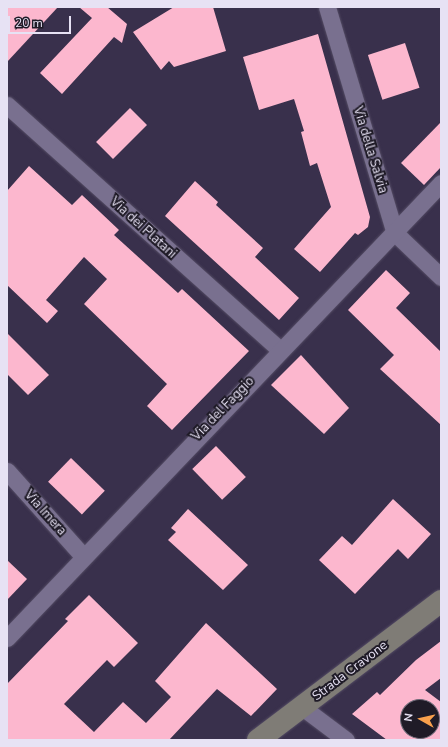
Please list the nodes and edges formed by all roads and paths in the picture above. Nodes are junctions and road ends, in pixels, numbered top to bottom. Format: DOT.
graph roads {
  1 [pos="327,7"];
  2 [pos="7,105"];
  3 [pos="441,183"];
  4 [pos="395,233"];
  5 [pos="441,277"];
  6 [pos="280,350"];
  7 [pos="7,471"];
  8 [pos="83,556"];
  9 [pos="441,601"];
  10 [pos="7,638"];
  11 [pos="302,707"];
  12 [pos="258,740"];
  13 [pos="346,740"];
  1 -- 4 [label="street, Via della Salvia"];
  2 -- 6 [label="street, Via dei Platani"];
  3 -- 4 [label="street, Via del Faggio"];
  4 -- 5 [label="street, Via della Salvia"];
  4 -- 6 [label="street, Via del Faggio"];
  6 -- 8 [label="street, Via del Faggio"];
  7 -- 8 [label="street, Via Imera"];
  8 -- 10 [label="street, Via del Faggio"];
  9 -- 11 [label="street, Strada Cravone"];
  11 -- 12 [label="street, Strada Cravone"];
  11 -- 13 [label="street"];
}
